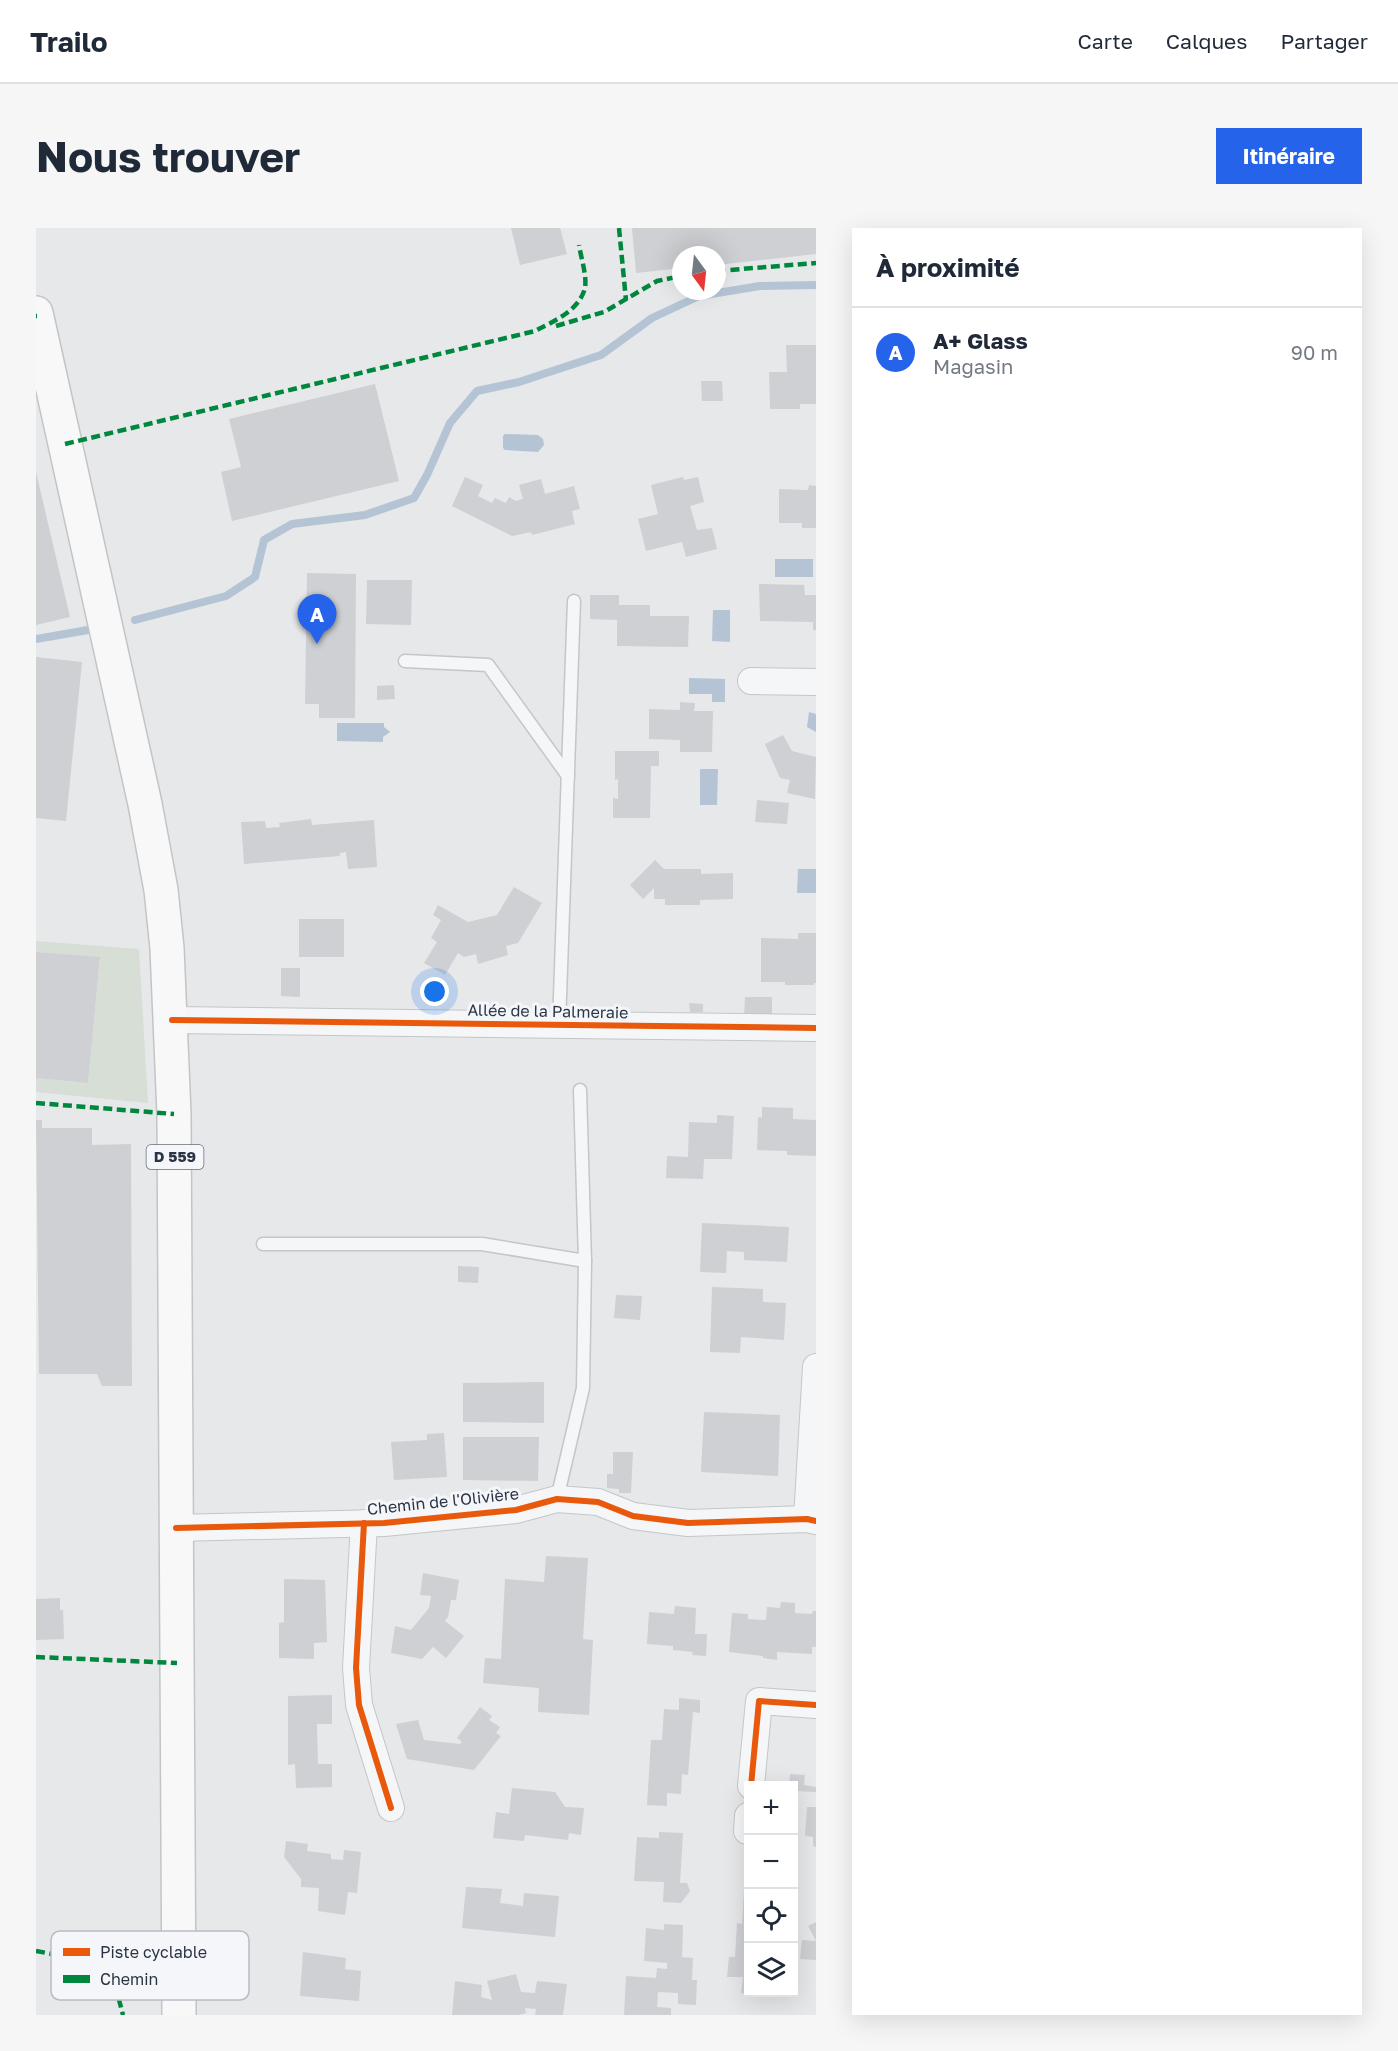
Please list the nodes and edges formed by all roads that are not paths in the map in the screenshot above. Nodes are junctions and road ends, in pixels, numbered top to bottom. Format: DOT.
graph roads {
  1 [pos="36,313"];
  2 [pos="574,601"];
  3 [pos="405,661"];
  4 [pos="751,681"];
  5 [pos="816,682"];
  6 [pos="568,776"];
  7 [pos="172,1020"];
  8 [pos="559,1025"];
  9 [pos="816,1028"];
  10 [pos="580,1090"];
  11 [pos="263,1244"];
  12 [pos="585,1261"];
  13 [pos="816,1367"];
  14 [pos="557,1499"];
  15 [pos="812,1520"];
  16 [pos="363,1523"];
  17 [pos="176,1528"];
  18 [pos="816,1706"];
  19 [pos="751,1781"];
  20 [pos="391,1808"];
  21 [pos="178,1931"];
  22 [pos="179,2000"];
  23 [pos="179,2015"];
  1 -- 7 [label="main road, D 559"];
  2 -- 6 [label="lane"];
  3 -- 6 [label="lane"];
  4 -- 5 [label="street"];
  6 -- 8 [label="lane"];
  7 -- 8 [label="street, Allée de la Palmeraie"];
  7 -- 17 [label="main road, D 559"];
  8 -- 9 [label="street, Allée de la Palmeraie"];
  10 -- 12 [label="lane"];
  11 -- 12 [label="lane"];
  12 -- 14 [label="lane"];
  13 -- 15 [label="street"];
  14 -- 15 [label="street, Chemin de l'Olivière"];
  14 -- 16 [label="street, Chemin de l'Olivière"];
  16 -- 17 [label="street, Chemin de l'Olivière"];
  16 -- 20 [label="street"];
  17 -- 21 [label="main road, D 559"];
  18 -- 19 [label="street"];
  22 -- 23 [label="main road, D 559"];
}
